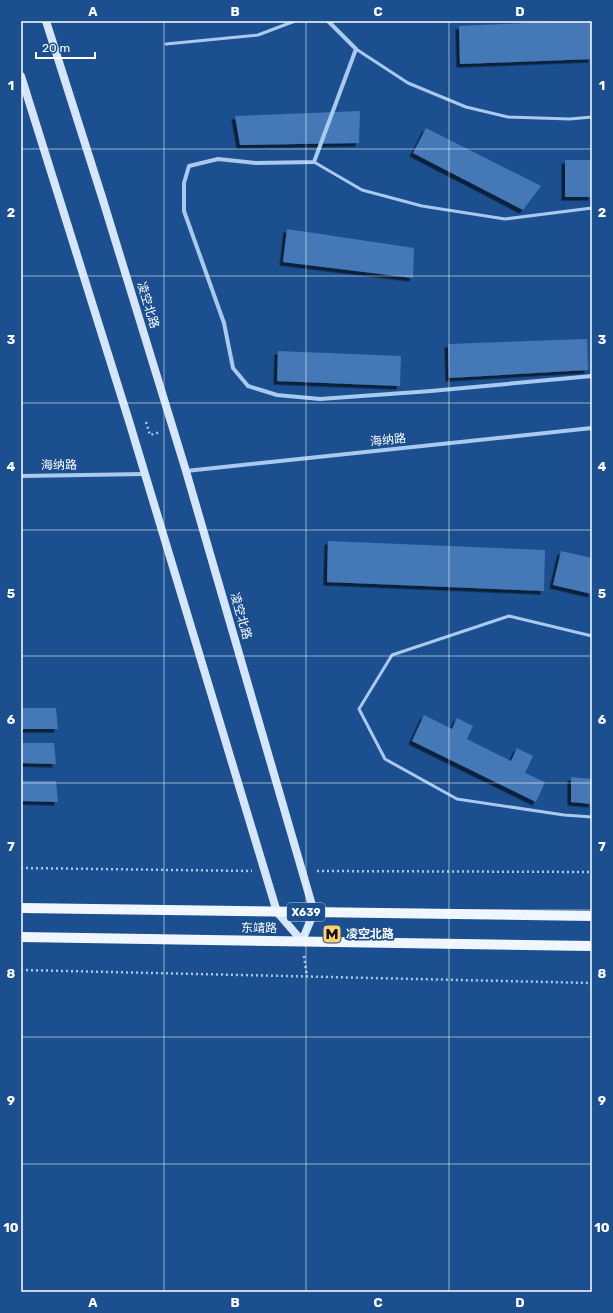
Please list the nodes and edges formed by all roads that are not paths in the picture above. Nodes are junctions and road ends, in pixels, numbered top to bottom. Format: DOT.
graph roads {
  1 [pos="46,21"];
  2 [pos="295,21"];
  3 [pos="328,21"];
  4 [pos="166,44"];
  5 [pos="356,49"];
  6 [pos="21,76"];
  7 [pos="592,117"];
  8 [pos="314,162"];
  9 [pos="592,208"];
  10 [pos="592,376"];
  11 [pos="592,428"];
  12 [pos="186,470"];
  13 [pos="145,474"];
  14 [pos="21,476"];
  15 [pos="592,636"];
  16 [pos="592,817"];
  17 [pos="21,908"];
  18 [pos="277,912"];
  19 [pos="314,912"];
  20 [pos="592,916"];
  21 [pos="21,937"];
  22 [pos="302,941"];
  23 [pos="592,946"];
  1 -- 12 [label="main road, 凌空北路"];
  2 -- 4 [label="lane"];
  3 -- 5 [label="street"];
  5 -- 7 [label="lane"];
  5 -- 8 [label="street"];
  6 -- 13 [label="main road"];
  8 -- 9 [label="lane"];
  8 -- 10 [label="street"];
  11 -- 12 [label="street, 海纳路"];
  12 -- 19 [label="main road, 凌空北路"];
  13 -- 14 [label="street, 海纳路"];
  13 -- 18 [label="main road"];
  15 -- 16 [label="lane"];
  17 -- 18 [label="main road, 东靖路 / X639"];
  18 -- 19 [label="main road, 东靖路 / X639"];
  18 -- 22 [label="main road"];
  19 -- 20 [label="main road, 东靖路 / X639"];
  19 -- 22 [label="main road"];
  21 -- 22 [label="main road, 东靖路"];
  22 -- 23 [label="main road, 东靖路"];
}
